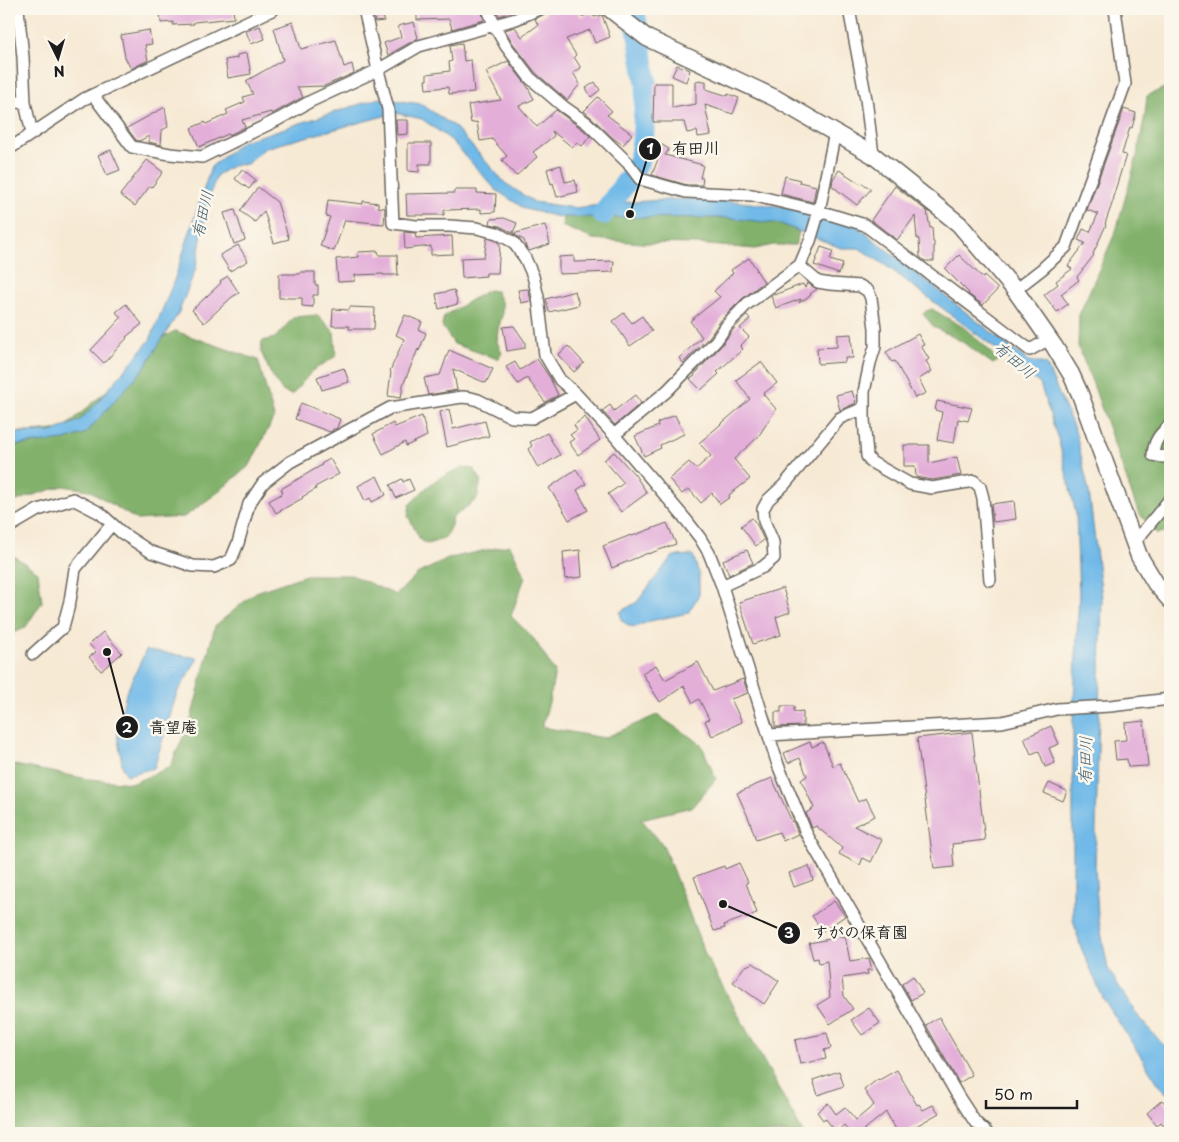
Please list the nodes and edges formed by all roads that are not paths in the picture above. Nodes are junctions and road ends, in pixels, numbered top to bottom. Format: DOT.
graph roads {
  1 [pos="18,9"];
  2 [pos="274,9"];
  3 [pos="364,9"];
  4 [pos="488,9"];
  5 [pos="539,9"];
  6 [pos="849,9"];
  7 [pos="1115,9"];
  8 [pos="615,13"];
  9 [pos="494,25"];
  10 [pos="378,70"];
  11 [pos="93,94"];
  12 [pos="9,102"];
  13 [pos="25,103"];
  14 [pos="835,132"];
  15 [pos="32,133"];
  16 [pos="9,149"];
  17 [pos="873,155"];
  18 [pos="820,211"];
  19 [pos="800,264"];
  20 [pos="1015,290"];
  21 [pos="1050,340"];
  22 [pos="576,394"];
  23 [pos="864,408"];
  24 [pos="1170,426"];
  25 [pos="614,435"];
  26 [pos="1170,454"];
  27 [pos="1170,499"];
  28 [pos="112,524"];
  29 [pos="9,527"];
  30 [pos="1134,543"];
  31 [pos="990,580"];
  32 [pos="722,586"];
  33 [pos="1170,600"];
  34 [pos="33,654"];
  35 [pos="1170,699"];
  36 [pos="769,735"];
  37 [pos="987,1133"];
  1 -- 13 [label="street"];
  2 -- 11 [label="street"];
  3 -- 10 [label="street"];
  4 -- 9 [label="street"];
  5 -- 9 [label="street"];
  6 -- 17 [label="street"];
  7 -- 20 [label="street"];
  8 -- 14 [label="street"];
  9 -- 10 [label="street"];
  9 -- 18 [label="street"];
  10 -- 11 [label="street"];
  10 -- 22 [label="street"];
  11 -- 15 [label="street"];
  12 -- 13 [label="street"];
  13 -- 15 [label="street"];
  14 -- 17 [label="street"];
  14 -- 18 [label="street"];
  15 -- 16 [label="street"];
  17 -- 20 [label="street"];
  18 -- 19 [label="street"];
  18 -- 21 [label="street"];
  19 -- 23 [label="street"];
  19 -- 25 [label="street"];
  20 -- 21 [label="street"];
  21 -- 30 [label="street"];
  22 -- 25 [label="street"];
  22 -- 28 [label="street"];
  23 -- 31 [label="street"];
  23 -- 32 [label="street"];
  24 -- 26 [label="street"];
  25 -- 32 [label="street"];
  27 -- 30 [label="street"];
  28 -- 29 [label="street"];
  28 -- 34 [label="street"];
  30 -- 33 [label="street"];
  32 -- 36 [label="street"];
  35 -- 36 [label="street"];
  36 -- 37 [label="street"];
}
